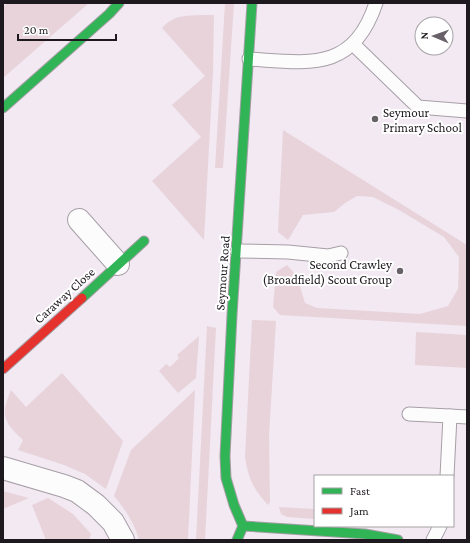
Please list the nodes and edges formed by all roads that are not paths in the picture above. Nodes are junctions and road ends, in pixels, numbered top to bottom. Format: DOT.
graph roads {
  1 [pos="119,3"];
  2 [pos="252,3"];
  3 [pos="376,3"];
  4 [pos="353,44"];
  5 [pos="249,59"];
  6 [pos="3,108"];
  7 [pos="467,111"];
  8 [pos="79,220"];
  9 [pos="144,241"];
  10 [pos="237,251"];
  11 [pos="341,253"];
  12 [pos="118,264"];
  13 [pos="3,370"];
  14 [pos="409,414"];
  15 [pos="450,416"];
  16 [pos="467,417"];
  17 [pos="3,468"];
  18 [pos="447,475"];
  19 [pos="243,526"];
  20 [pos="440,527"];
  21 [pos="123,540"];
  22 [pos="237,540"];
  23 [pos="398,540"];
  24 [pos="433,540"];
  1 -- 6 [label="street"];
  2 -- 5 [label="street, Seymour Road"];
  3 -- 4 [label="lane"];
  4 -- 5 [label="lane"];
  4 -- 7 [label="lane"];
  5 -- 10 [label="street, Seymour Road"];
  8 -- 12 [label="street"];
  9 -- 12 [label="street, Caraway Close"];
  10 -- 11 [label="lane"];
  10 -- 19 [label="street, Seymour Road"];
  12 -- 13 [label="street, Caraway Close"];
  14 -- 15 [label="lane"];
  15 -- 16 [label="lane"];
  15 -- 18 [label="lane"];
  17 -- 21 [label="street"];
  19 -- 22 [label="street"];
  19 -- 23 [label="street"];
  20 -- 24 [label="lane"];
}
